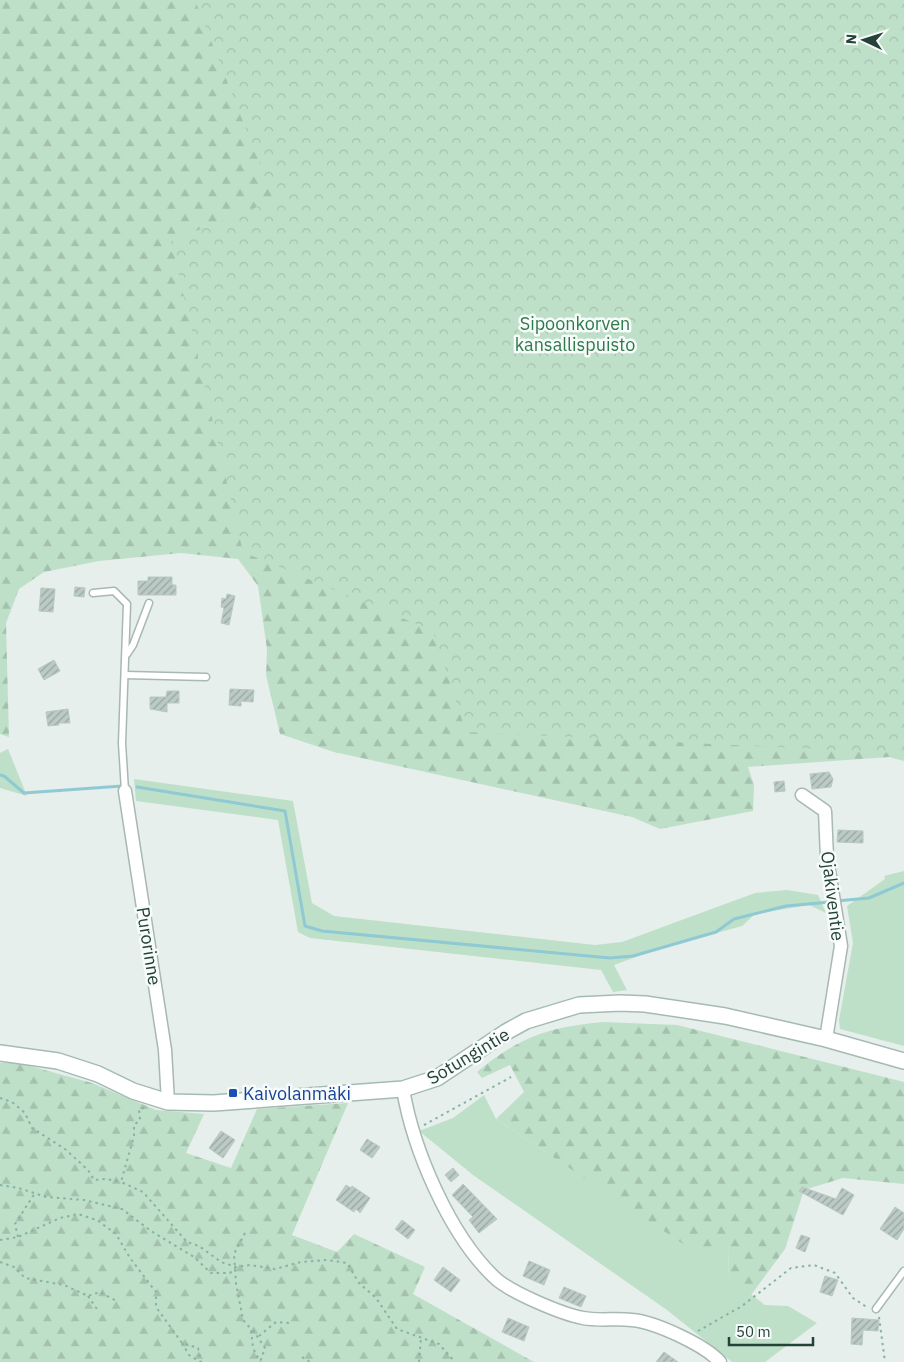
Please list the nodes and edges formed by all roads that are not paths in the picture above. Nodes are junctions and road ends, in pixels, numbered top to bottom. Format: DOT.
graph roads {
  1 [pos="93,593"];
  2 [pos="149,602"];
  3 [pos="126,655"];
  4 [pos="125,675"];
  5 [pos="206,677"];
  6 [pos="125,791"];
  7 [pos="802,794"];
  8 [pos="826,1039"];
  9 [pos="0,1052"];
  10 [pos="904,1061"];
  11 [pos="403,1088"];
  12 [pos="168,1102"];
  13 [pos="904,1271"];
  14 [pos="876,1309"];
  15 [pos="720,1362"];
  1 -- 3 [label="lane"];
  2 -- 3 [label="lane"];
  3 -- 4 [label="lane"];
  4 -- 5 [label="lane"];
  4 -- 6 [label="lane"];
  6 -- 12 [label="street, Purorinne"];
  7 -- 8 [label="street, Ojakiventie"];
  8 -- 10 [label="street, Sotungintie"];
  8 -- 11 [label="street, Sotungintie"];
  9 -- 12 [label="street, Sotungintie"];
  11 -- 12 [label="street, Sotungintie"];
  11 -- 15 [label="street"];
  13 -- 14 [label="lane"];
}
